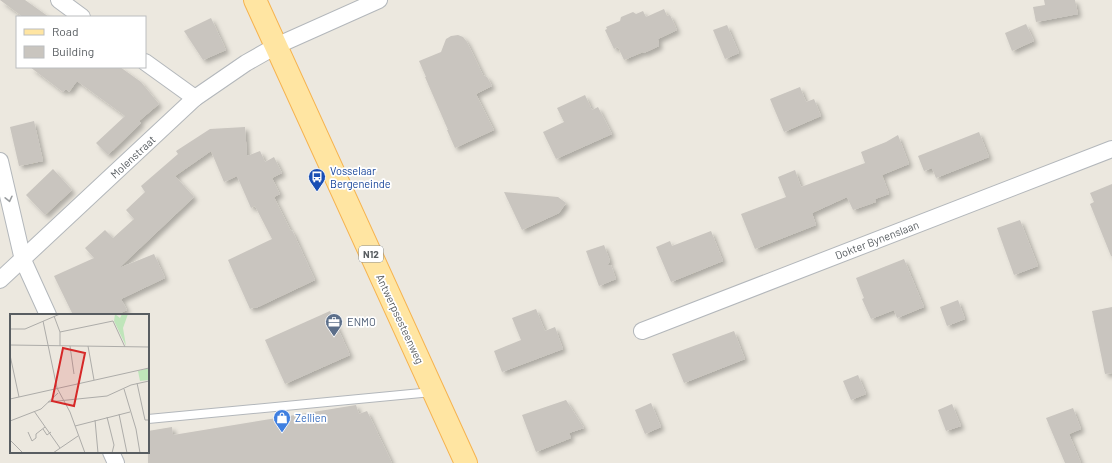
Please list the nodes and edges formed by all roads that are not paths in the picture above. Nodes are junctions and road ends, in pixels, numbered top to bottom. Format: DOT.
graph roads {
  1 [pos="59,0"];
  2 [pos="255,0"];
  3 [pos="379,0"];
  4 [pos="81,16"];
  5 [pos="276,46"];
  6 [pos="146,63"];
  7 [pos="195,98"];
  8 [pos="1112,150"];
  9 [pos="0,161"];
  10 [pos="22,260"];
  11 [pos="0,280"];
  12 [pos="48,314"];
  13 [pos="642,331"];
  14 [pos="434,392"];
  15 [pos="149,419"];
  16 [pos="111,453"];
  17 [pos="116,463"];
  18 [pos="466,463"];
  1 -- 4 [label="street"];
  2 -- 5 [label="main road, Antwerpsesteenweg / N12"];
  3 -- 5 [label="street, Molenstraat"];
  5 -- 7 [label="street, Molenstraat"];
  5 -- 14 [label="main road, Antwerpsesteenweg / N12"];
  6 -- 7 [label="street"];
  7 -- 10 [label="street, Molenstraat"];
  8 -- 13 [label="street, Dokter Bynenslaan"];
  9 -- 10 [label="street, one-way"];
  10 -- 11 [label="street, Molenstraat"];
  10 -- 12 [label="street"];
  14 -- 15 [label="lane"];
  14 -- 18 [label="main road, Antwerpsesteenweg / N12"];
  16 -- 17 [label="street"];
}
